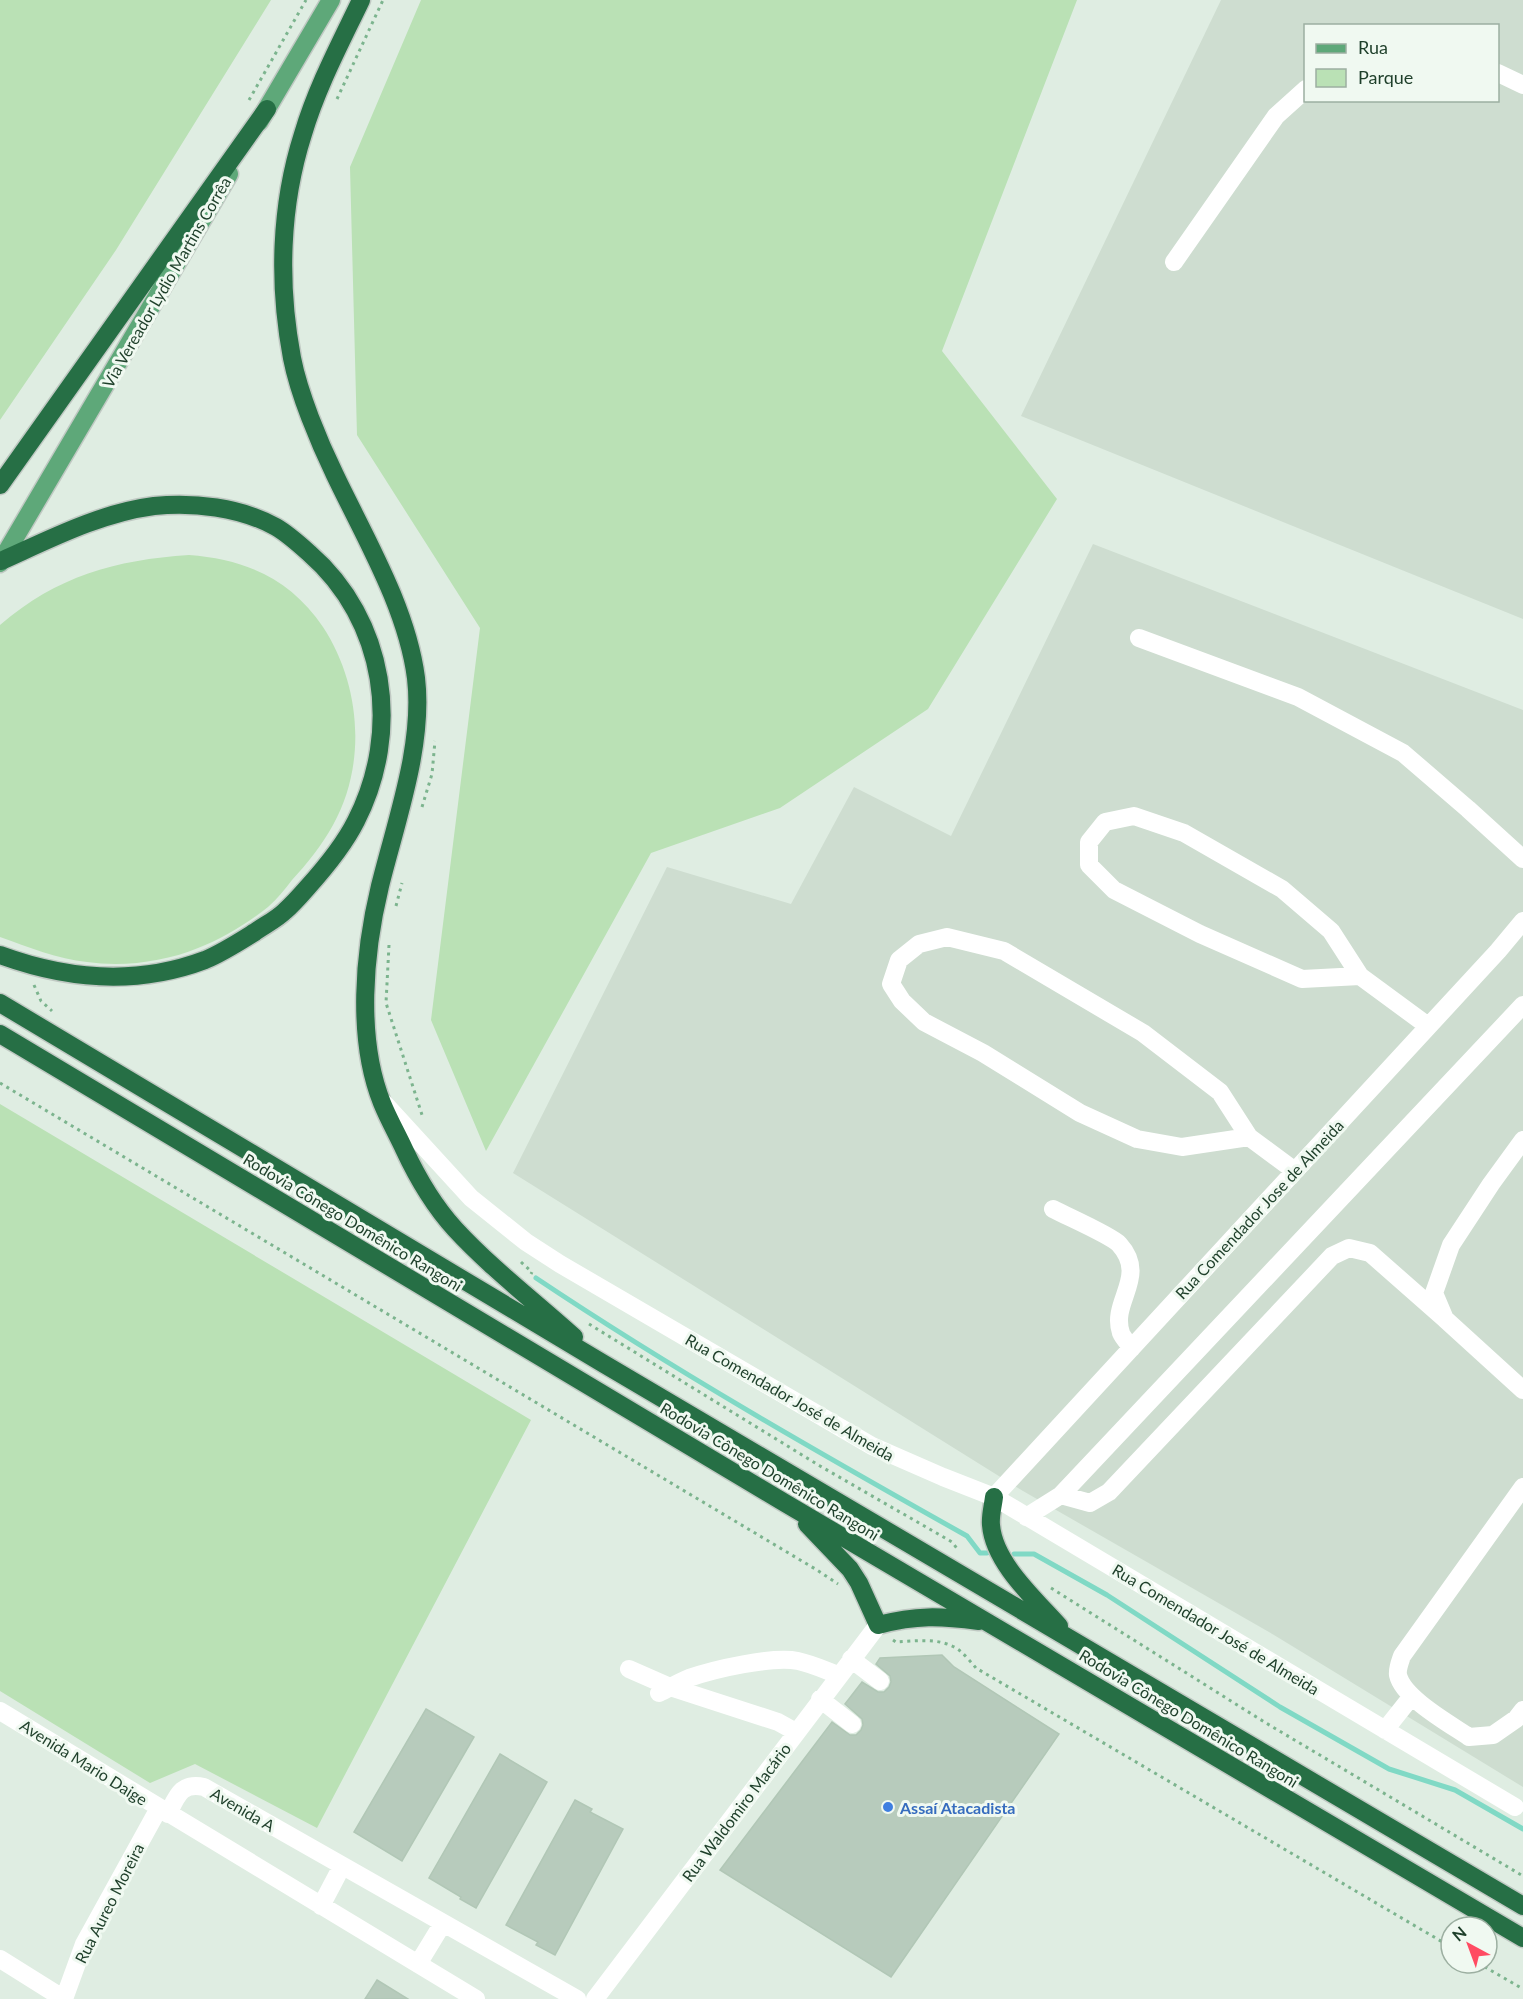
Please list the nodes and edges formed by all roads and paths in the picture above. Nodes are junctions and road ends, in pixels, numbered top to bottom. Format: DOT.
graph roads {
  1 [pos="331,0"];
  2 [pos="361,0"];
  3 [pos="1499,74"];
  4 [pos="1523,85"];
  5 [pos="1304,90"];
  6 [pos="267,109"];
  7 [pos="1174,262"];
  8 [pos="0,485"];
  9 [pos="1,562"];
  10 [pos="1139,638"];
  11 [pos="1523,859"];
  12 [pos="1523,921"];
  13 [pos="0,955"];
  14 [pos="1360,976"];
  15 [pos="0,1003"];
  16 [pos="1523,1005"];
  17 [pos="1428,1026"];
  18 [pos="0,1034"];
  19 [pos="0,1083"];
  20 [pos="381,1100"];
  21 [pos="1250,1137"];
  22 [pos="1523,1140"];
  23 [pos="1295,1171"];
  24 [pos="1053,1209"];
  25 [pos="1445,1319"];
  26 [pos="1132,1348"];
  27 [pos="604,1364"];
  28 [pos="1523,1390"];
  29 [pos="1523,1487"];
  30 [pos="1061,1495"];
  31 [pos="994,1497"];
  32 [pos="785,1503"];
  33 [pos="1026,1517"];
  34 [pos="839,1585"];
  35 [pos="987,1622"];
  36 [pos="878,1624"];
  37 [pos="1072,1640"];
  38 [pos="851,1659"];
  39 [pos="629,1670"];
  40 [pos="838,1676"];
  41 [pos="880,1682"];
  42 [pos="665,1690"];
  43 [pos="1412,1696"];
  44 [pos="820,1700"];
  45 [pos="1523,1710"];
  46 [pos="0,1711"];
  47 [pos="852,1724"];
  48 [pos="1385,1730"];
  49 [pos="796,1731"];
  50 [pos="1515,1807"];
  51 [pos="163,1811"];
  52 [pos="342,1866"];
  53 [pos="321,1906"];
  54 [pos="1523,1906"];
  55 [pos="443,1923"];
  56 [pos="1523,1938"];
  57 [pos="1439,1940"];
  58 [pos="0,1959"];
  59 [pos="418,1964"];
  60 [pos="1499,1975"];
  61 [pos="1523,1989"];
  62 [pos="64,1999"];
  63 [pos="476,1999"];
  64 [pos="577,1999"];
  65 [pos="595,1999"];
  1 -- 6 [label="main road, Via Vereador Lydio Martins Corrêa"];
  2 -- 20 [label="highway"];
  3 -- 4 [label="street"];
  5 -- 7 [label="street"];
  6 -- 8 [label="highway"];
  6 -- 9 [label="main road, Via Vereador Lydio Martins Corrêa"];
  9 -- 13 [label="highway"];
  10 -- 11 [label="street"];
  12 -- 17 [label="street, Rua Comendador Jose de Almeida"];
  14 -- 14 [label="street"];
  14 -- 17 [label="street"];
  15 -- 27 [label="highway, Rodovia Cônego Domênico Rangoni"];
  16 -- 30 [label="street"];
  17 -- 23 [label="street, Rua Comendador Jose de Almeida"];
  18 -- 32 [label="highway, Rodovia Cônego Domênico Rangoni"];
  19 -- 34 [label="path"];
  20 -- 27 [label="highway"];
  20 -- 31 [label="street, Rua Comendador José de Almeida"];
  21 -- 21 [label="street"];
  21 -- 23 [label="street"];
  22 -- 25 [label="street"];
  23 -- 26 [label="street, Rua Comendador Jose de Almeida"];
  24 -- 26 [label="street"];
  25 -- 28 [label="street"];
  25 -- 30 [label="street"];
  26 -- 31 [label="street, Rua Comendador Jose de Almeida"];
  27 -- 37 [label="highway, Rodovia Cônego Domênico Rangoni"];
  29 -- 43 [label="street"];
  30 -- 33 [label="street"];
  31 -- 33 [label="street, Rua Comendador José de Almeida"];
  31 -- 37 [label="highway"];
  32 -- 35 [label="highway, Rodovia Cônego Domênico Rangoni"];
  32 -- 36 [label="highway"];
  33 -- 48 [label="street, Rua Comendador José de Almeida"];
  35 -- 36 [label="highway"];
  35 -- 56 [label="highway, Rodovia Cônego Domênico Rangoni"];
  36 -- 38 [label="street, Rua Waldomiro Macário"];
  36 -- 57 [label="path"];
  37 -- 54 [label="highway, Rodovia Cônego Domênico Rangoni"];
  38 -- 40 [label="street, Rua Waldomiro Macário"];
  38 -- 41 [label="street"];
  39 -- 42 [label="street"];
  40 -- 42 [label="street"];
  40 -- 44 [label="street, Rua Waldomiro Macário"];
  42 -- 49 [label="street"];
  43 -- 45 [label="street"];
  43 -- 48 [label="street"];
  44 -- 47 [label="street"];
  44 -- 49 [label="street, Rua Waldomiro Macário"];
  46 -- 51 [label="street, Avenida Mario Daige"];
  48 -- 50 [label="street, Rua Comendador José de Almeida"];
  49 -- 65 [label="street, Rua Waldomiro Macário"];
  51 -- 52 [label="street, Avenida A"];
  51 -- 53 [label="street"];
  51 -- 62 [label="street, Rua Aureo Moreira"];
  52 -- 53 [label="street"];
  52 -- 55 [label="street, Avenida A"];
  53 -- 59 [label="street"];
  55 -- 59 [label="street"];
  55 -- 64 [label="street, Avenida A"];
  58 -- 62 [label="street"];
  59 -- 63 [label="street"];
  60 -- 61 [label="path"];
}
